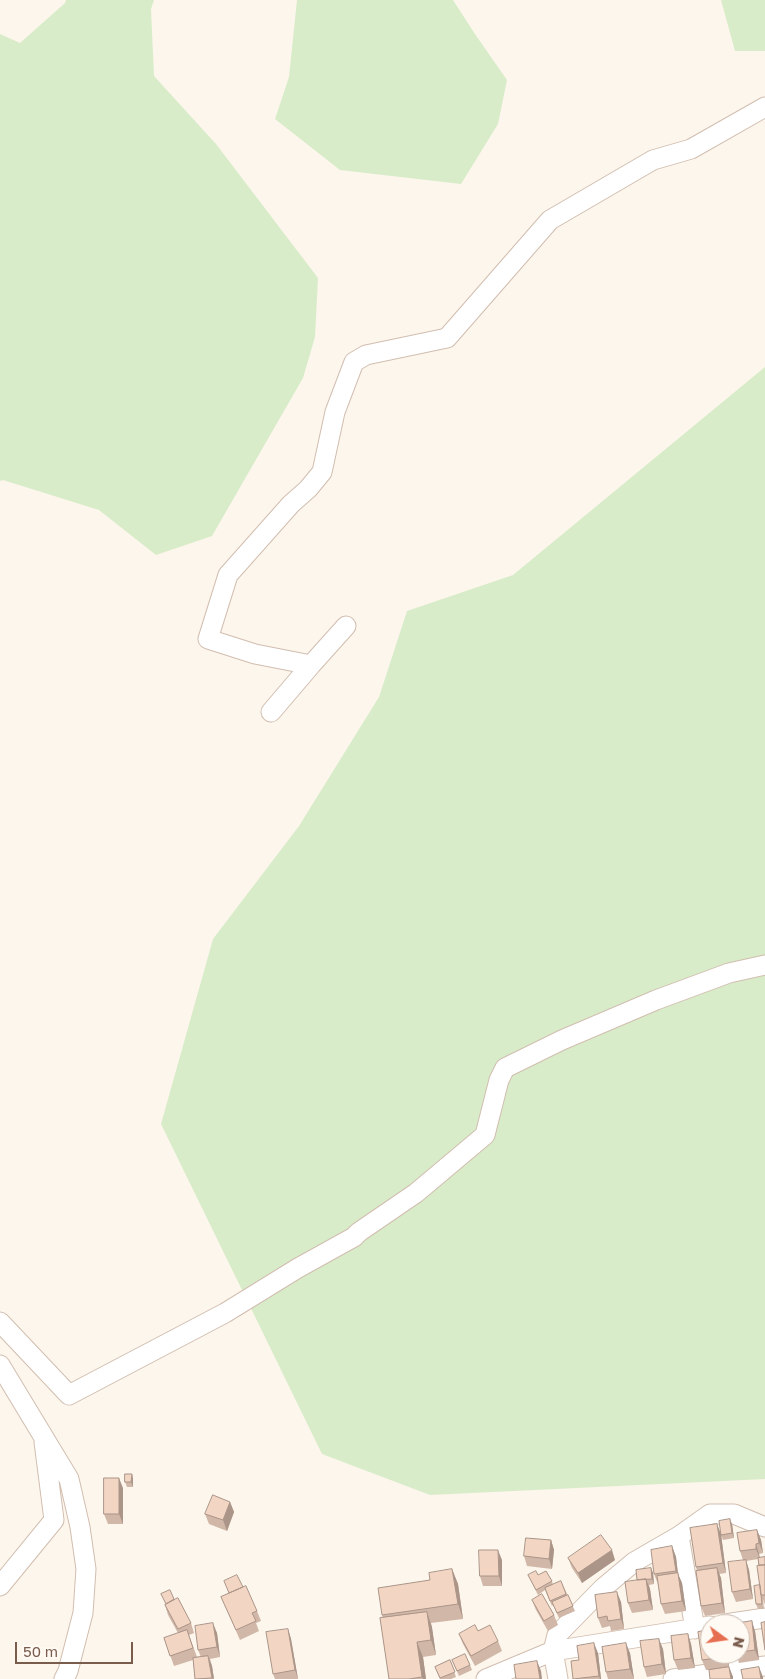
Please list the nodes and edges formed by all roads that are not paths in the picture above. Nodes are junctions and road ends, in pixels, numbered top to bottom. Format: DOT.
graph roads {
  1 [pos="765,107"];
  2 [pos="346,626"];
  3 [pos="311,665"];
  4 [pos="271,712"];
  5 [pos="765,965"];
  6 [pos="0,1322"];
  7 [pos="0,1365"];
  8 [pos="43,1435"];
  9 [pos="765,1527"];
  10 [pos="680,1536"];
  11 [pos="0,1586"];
  12 [pos="765,1618"];
  13 [pos="700,1620"];
  14 [pos="750,1620"];
  15 [pos="700,1628"];
  16 [pos="553,1651"];
  17 [pos="765,1666"];
  18 [pos="64,1676"];
  19 [pos="486,1679"];
  20 [pos="558,1679"];
  21 [pos="673,1679"];
  1 -- 3 [label="street"];
  2 -- 3 [label="street"];
  3 -- 4 [label="street"];
  5 -- 6 [label="street"];
  7 -- 8 [label="street"];
  8 -- 11 [label="street"];
  8 -- 18 [label="street"];
  9 -- 10 [label="street"];
  10 -- 13 [label="street"];
  10 -- 16 [label="street"];
  12 -- 14 [label="street"];
  15 -- 16 [label="street"];
  16 -- 19 [label="street"];
  16 -- 20 [label="street"];
  17 -- 21 [label="street"];
}
